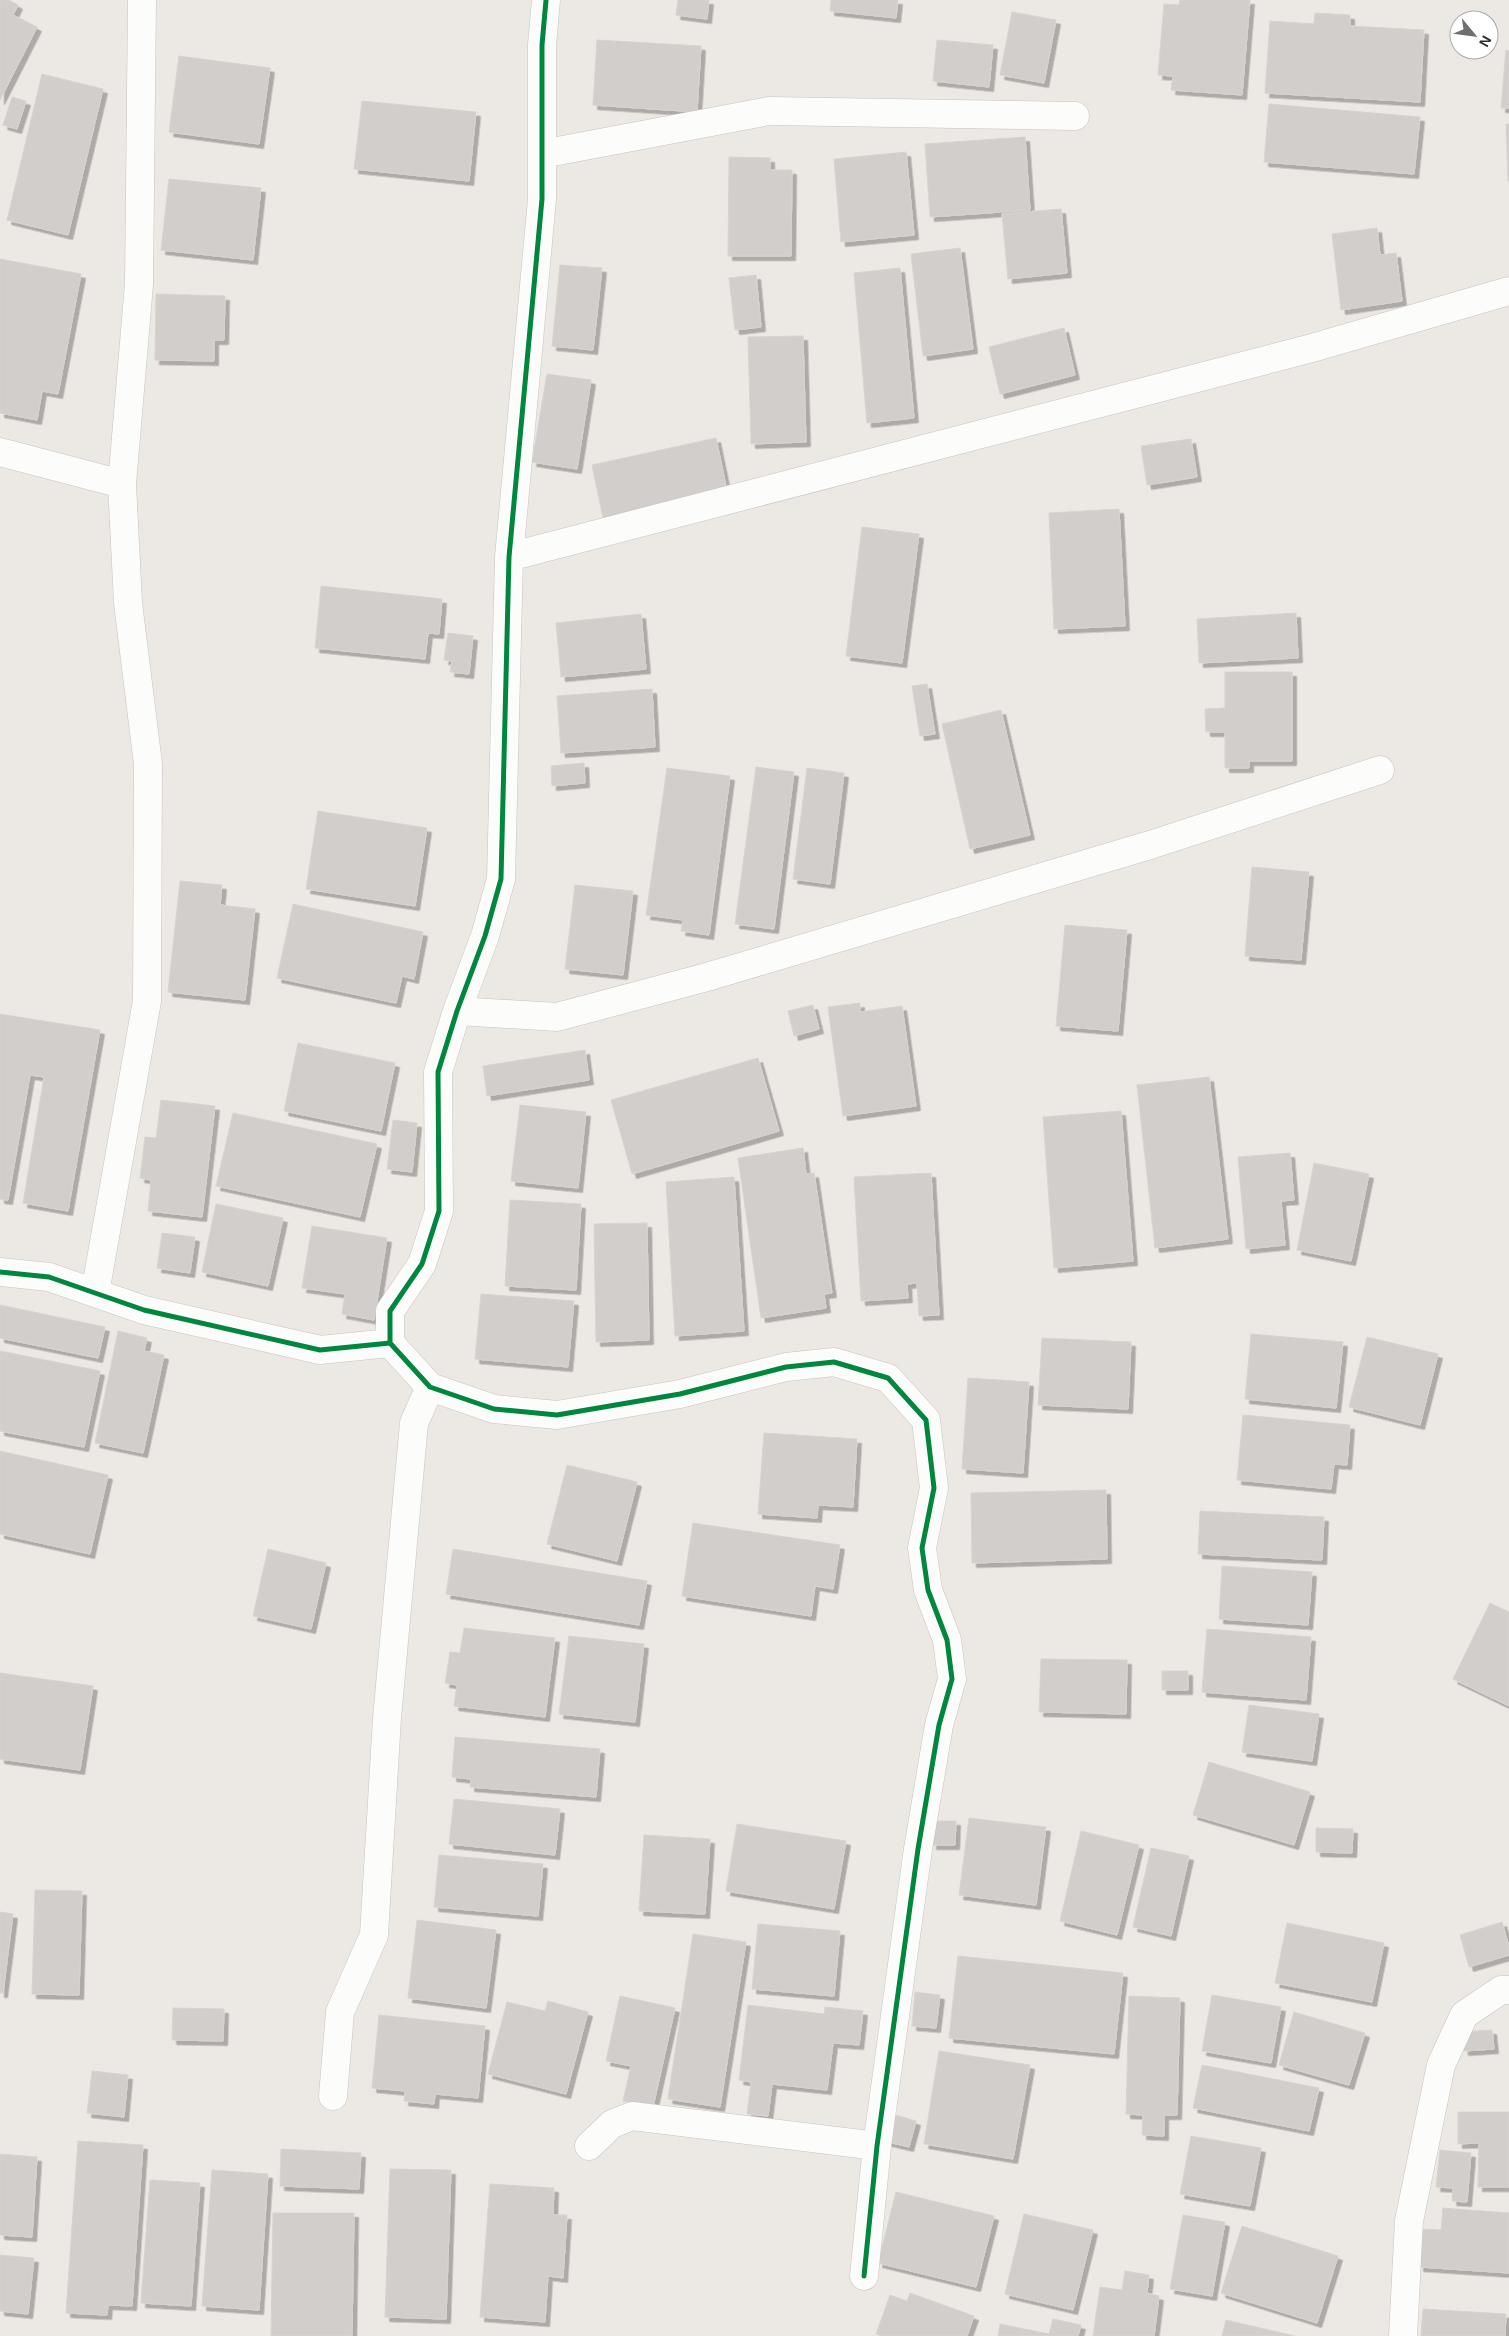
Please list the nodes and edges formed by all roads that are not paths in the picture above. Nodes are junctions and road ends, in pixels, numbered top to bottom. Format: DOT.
graph roads {
  1 [pos="142,0"];
  2 [pos="546,0"];
  3 [pos="1075,116"];
  4 [pos="542,154"];
  5 [pos="1509,291"];
  6 [pos="0,452"];
  7 [pos="122,484"];
  8 [pos="509,557"];
  9 [pos="1380,770"];
  10 [pos="457,1011"];
  11 [pos="0,1272"];
  12 [pos="95,1293"];
  13 [pos="390,1343"];
  14 [pos="430,1387"];
  15 [pos="1509,1990"];
  16 [pos="333,2096"];
  17 [pos="589,2146"];
  18 [pos="877,2146"];
  19 [pos="864,2276"];
  20 [pos="1404,2336"];
  1 -- 7 [label="street"];
  2 -- 4 [label="street"];
  3 -- 4 [label="street"];
  4 -- 8 [label="street"];
  5 -- 8 [label="street"];
  6 -- 7 [label="street"];
  7 -- 12 [label="street"];
  8 -- 10 [label="street"];
  9 -- 10 [label="street"];
  10 -- 13 [label="street"];
  11 -- 12 [label="street"];
  12 -- 13 [label="street"];
  13 -- 14 [label="street"];
  14 -- 16 [label="street"];
  14 -- 18 [label="street"];
  15 -- 20 [label="street"];
  17 -- 18 [label="street"];
  18 -- 19 [label="street"];
}
